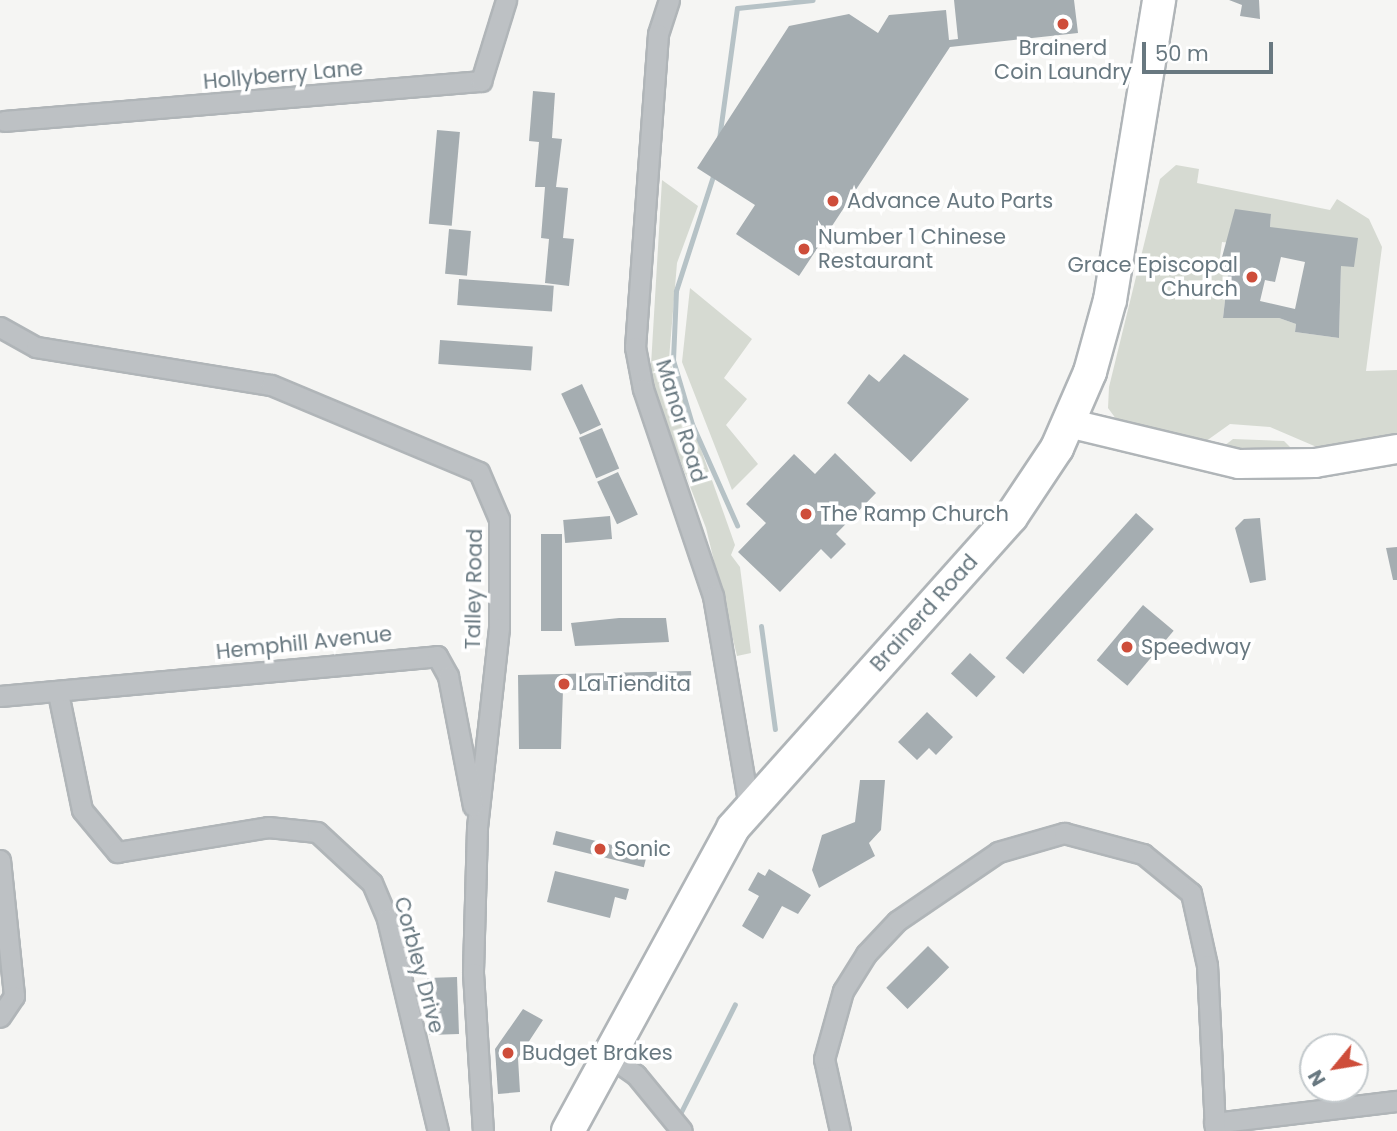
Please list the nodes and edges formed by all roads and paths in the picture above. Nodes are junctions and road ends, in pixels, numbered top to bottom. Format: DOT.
graph roads {
  1 [pos="506,0"];
  2 [pos="669,0"];
  3 [pos="1159,0"];
  4 [pos="1,122"];
  5 [pos="0,327"];
  6 [pos="0,342"];
  7 [pos="36,347"];
  8 [pos="1068,423"];
  9 [pos="1397,449"];
  10 [pos="58,693"];
  11 [pos="0,696"];
  12 [pos="748,807"];
  13 [pos="477,828"];
  14 [pos="0,860"];
  15 [pos="0,1017"];
  16 [pos="609,1056"];
  17 [pos="1397,1101"];
  18 [pos="678,1124"];
  19 [pos="1214,1127"];
  20 [pos="439,1131"];
  21 [pos="483,1131"];
  22 [pos="568,1131"];
  23 [pos="840,1131"];
  1 -- 4 [label="street, Hollyberry Lane"];
  2 -- 12 [label="street, Manor Road"];
  3 -- 8 [label="main road, Brainerd Road"];
  5 -- 7 [label="street, Talley Road"];
  6 -- 7 [label="street, Talley Road"];
  7 -- 13 [label="street, Talley Road"];
  8 -- 9 [label="street"];
  8 -- 12 [label="main road, Brainerd Road"];
  10 -- 11 [label="street, Hemphill Avenue"];
  10 -- 13 [label="street, Hemphill Avenue"];
  10 -- 20 [label="street, Corbley Drive"];
  12 -- 16 [label="main road, Brainerd Road"];
  13 -- 21 [label="street, Talley Road"];
  14 -- 15 [label="street"];
  16 -- 18 [label="street"];
  16 -- 22 [label="main road, Brainerd Road"];
  17 -- 19 [label="street"];
  19 -- 23 [label="street"];
}
